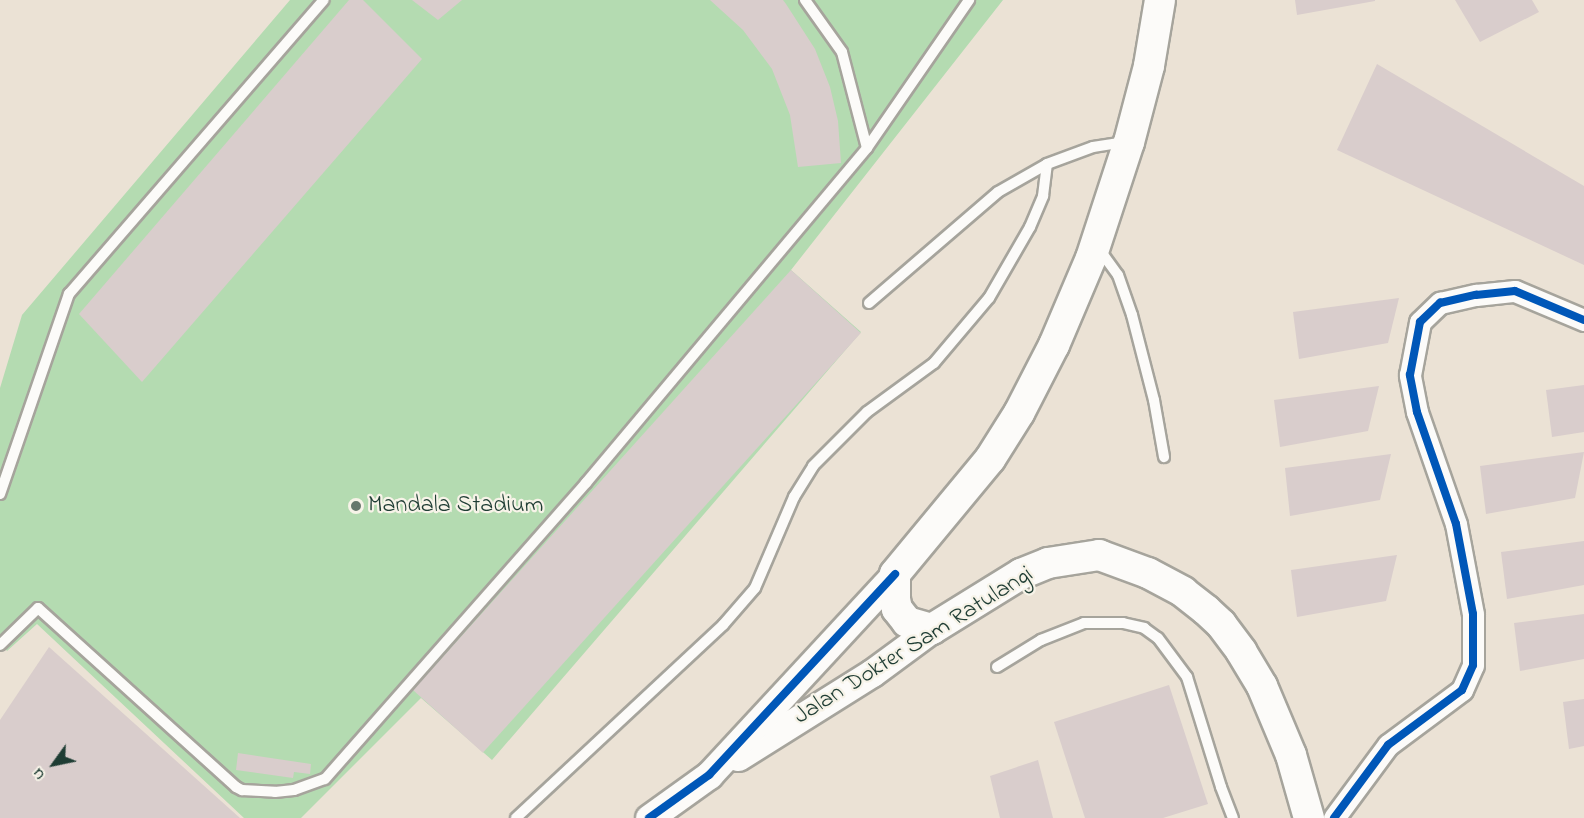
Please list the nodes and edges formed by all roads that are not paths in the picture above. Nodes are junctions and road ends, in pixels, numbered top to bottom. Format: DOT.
graph roads {
  1 [pos="324,0"];
  2 [pos="805,0"];
  3 [pos="969,0"];
  4 [pos="1160,0"];
  5 [pos="1129,142"];
  6 [pos="867,148"];
  7 [pos="1047,164"];
  8 [pos="1096,244"];
  9 [pos="868,303"];
  10 [pos="1584,320"];
  11 [pos="1164,457"];
  12 [pos="0,494"];
  13 [pos="895,574"];
  14 [pos="932,628"];
  15 [pos="0,645"];
  16 [pos="997,667"];
  17 [pos="709,775"];
  18 [pos="516,818"];
  19 [pos="650,818"];
  20 [pos="1233,818"];
  21 [pos="1309,818"];
  22 [pos="1334,818"];
  1 -- 12 [label="lane"];
  2 -- 6 [label="lane"];
  3 -- 6 [label="lane"];
  4 -- 5 [label="main road"];
  5 -- 7 [label="lane"];
  5 -- 8 [label="main road"];
  6 -- 15 [label="lane"];
  7 -- 9 [label="lane"];
  7 -- 18 [label="lane"];
  8 -- 11 [label="lane"];
  8 -- 13 [label="main road"];
  10 -- 22 [label="street"];
  13 -- 14 [label="main road"];
  13 -- 17 [label="street"];
  14 -- 17 [label="street, Jalan Dokter Sam Ratulangi"];
  14 -- 21 [label="main road, Jalan Dokter Sam Ratulangi"];
  16 -- 20 [label="lane"];
  17 -- 19 [label="street"];
}
